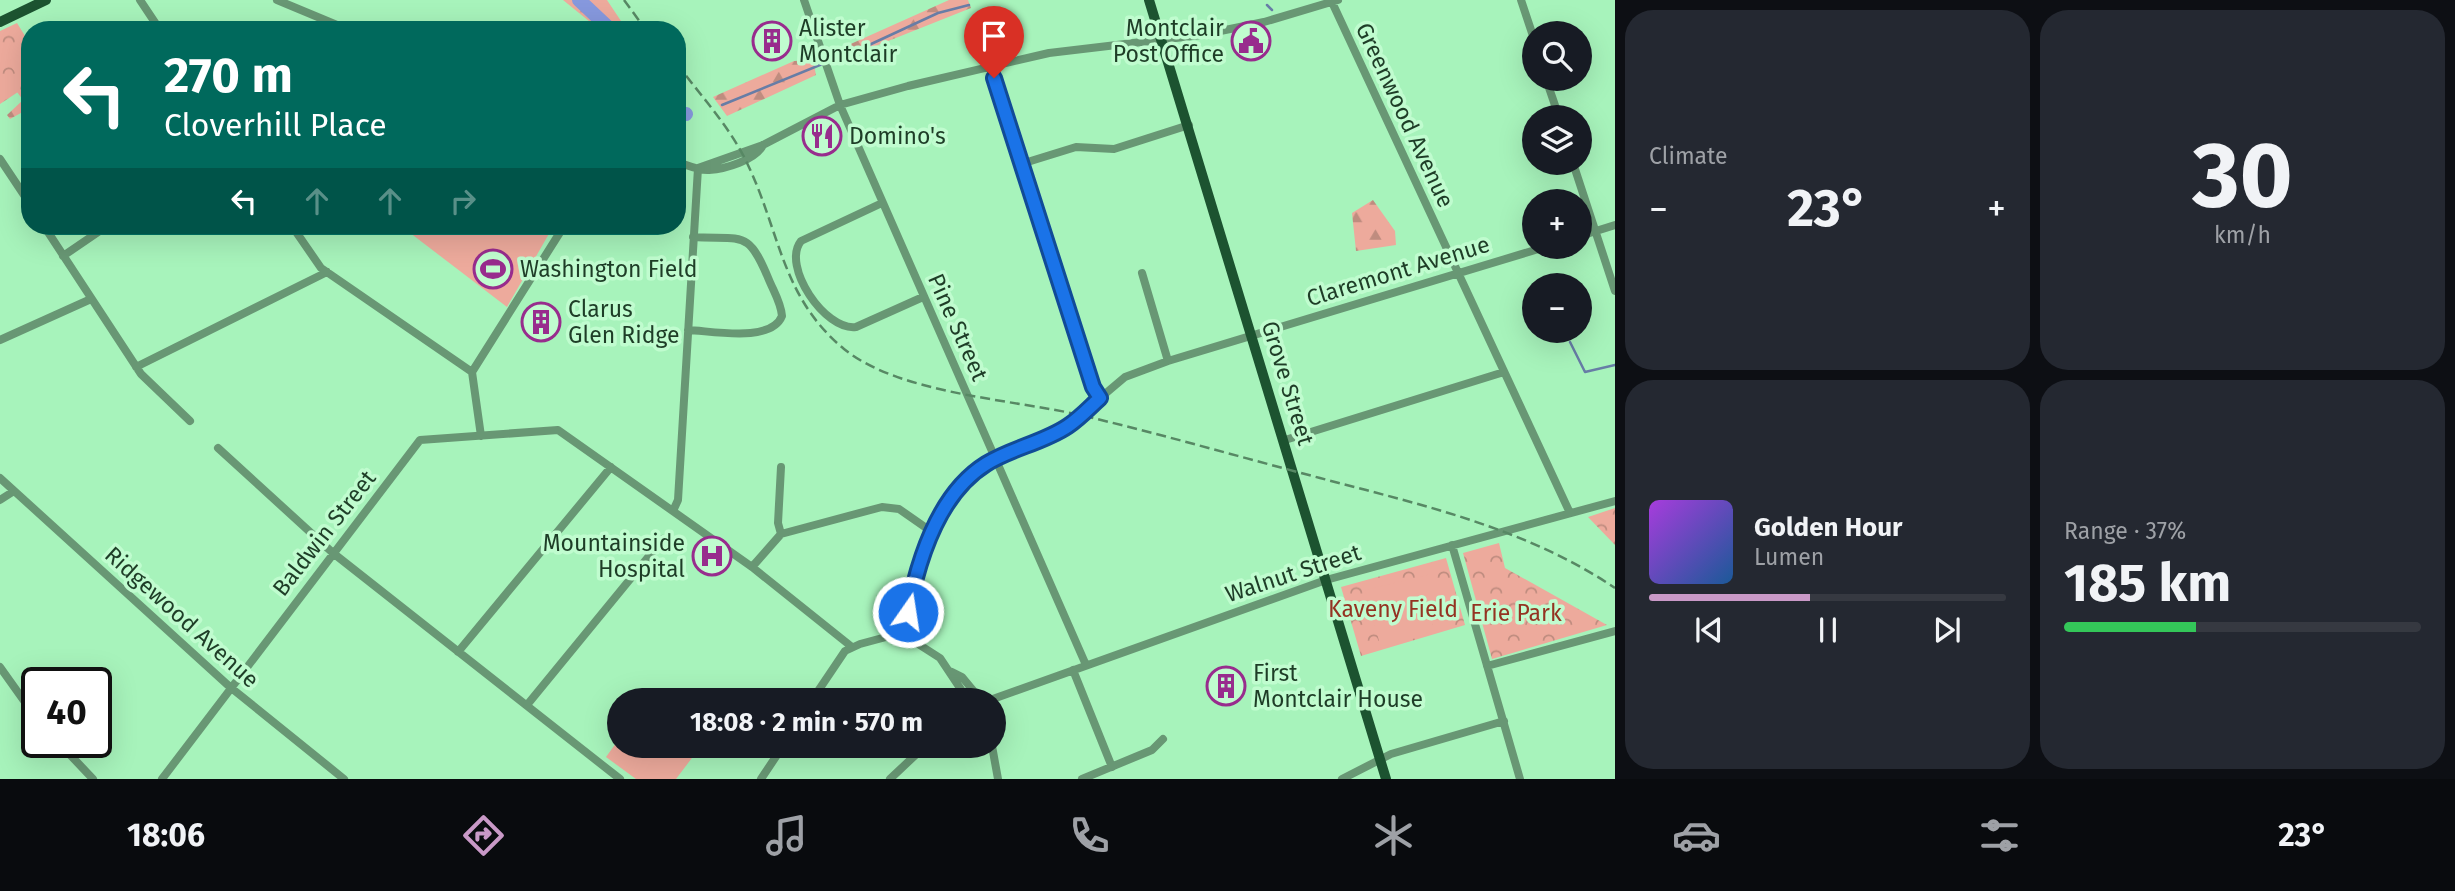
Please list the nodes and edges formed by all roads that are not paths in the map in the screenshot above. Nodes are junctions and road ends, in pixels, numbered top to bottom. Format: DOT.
graph roads {
  1 [pos="46,0"];
  2 [pos="140,0"];
  3 [pos="277,0"];
  4 [pos="804,0"];
  5 [pos="1149,0"];
  6 [pos="1521,0"];
  7 [pos="1334,1"];
  8 [pos="154,21"];
  9 [pos="327,21"];
  10 [pos="1528,21"];
  11 [pos="0,22"];
  12 [pos="1163,39"];
  13 [pos="990,66"];
  14 [pos="840,105"];
  15 [pos="1189,125"];
  16 [pos="1,162"];
  17 [pos="1021,164"];
  18 [pos="686,165"];
  19 [pos="698,168"];
  20 [pos="1577,175"];
  21 [pos="21,191"];
  22 [pos="882,203"];
  23 [pos="1615,225"];
  24 [pos="1595,231"];
  25 [pos="1592,232"];
  26 [pos="50,235"];
  27 [pos="94,235"];
  28 [pos="299,235"];
  29 [pos="558,235"];
  30 [pos="693,237"];
  31 [pos="1522,254"];
  32 [pos="63,256"];
  33 [pos="327,272"];
  34 [pos="1142,273"];
  35 [pos="1458,274"];
  36 [pos="1615,291"];
  37 [pos="923,297"];
  38 [pos="91,299"];
  39 [pos="688,330"];
  40 [pos="1253,335"];
  41 [pos="0,340"];
  42 [pos="1168,361"];
  43 [pos="136,367"];
  44 [pos="472,372"];
  45 [pos="1504,372"];
  46 [pos="1100,398"];
  47 [pos="190,421"];
  48 [pos="481,436"];
  49 [pos="1284,440"];
  50 [pos="218,448"];
  51 [pos="995,459"];
  52 [pos="611,467"];
  53 [pos="781,467"];
  54 [pos="0,478"];
  55 [pos="11,489"];
  56 [pos="0,500"];
  57 [pos="1615,501"];
  58 [pos="673,510"];
  59 [pos="1570,513"];
  60 [pos="932,532"];
  61 [pos="781,534"];
  62 [pos="663,539"];
  63 [pos="1452,545"];
  64 [pos="333,553"];
  65 [pos="751,567"];
  66 [pos="1326,580"];
  67 [pos="1615,631"];
  68 [pos="901,634"];
  69 [pos="852,647"];
  70 [pos="457,652"];
  71 [pos="1086,665"];
  72 [pos="1487,666"];
  73 [pos="0,667"];
  74 [pos="1073,670"];
  75 [pos="952,672"];
  76 [pos="230,687"];
  77 [pos="820,688"];
  78 [pos="961,688"];
  79 [pos="971,688"];
  80 [pos="1006,694"];
  81 [pos="21,697"];
  82 [pos="527,705"];
  83 [pos="1504,721"];
  84 [pos="1163,740"];
  85 [pos="73,758"];
  86 [pos="775,758"];
  87 [pos="912,758"];
  88 [pos="994,758"];
  89 [pos="1380,758"];
  90 [pos="1112,767"];
  91 [pos="93,779"];
  92 [pos="163,779"];
  93 [pos="344,779"];
  94 [pos="620,779"];
  95 [pos="761,779"];
  96 [pos="890,779"];
  97 [pos="998,779"];
  98 [pos="1082,779"];
  99 [pos="1342,779"];
  100 [pos="1386,779"];
  101 [pos="1520,779"];
  1 -- 11 [label="main road"];
  2 -- 8 [label="street"];
  3 -- 9 [label="street"];
  4 -- 14 [label="street, Pine Street"];
  5 -- 12 [label="main road, Grove Street"];
  6 -- 10 [label="street"];
  7 -- 12 [label="street"];
  7 -- 35 [label="street, Greenwood Avenue"];
  12 -- 13 [label="street"];
  12 -- 15 [label="main road, Grove Street"];
  13 -- 14 [label="street"];
  13 -- 17 [label="street"];
  14 -- 19 [label="street"];
  14 -- 22 [label="street, Pine Street"];
  15 -- 17 [label="street"];
  15 -- 40 [label="main road, Grove Street"];
  16 -- 21 [label="street"];
  17 -- 46 [label="street"];
  18 -- 19 [label="street"];
  19 -- 30 [label="street"];
  20 -- 24 [label="street"];
  22 -- 37 [label="street, Pine Street"];
  22 -- 37 [label="street"];
  23 -- 24 [label="street"];
  24 -- 25 [label="street"];
  24 -- 36 [label="street"];
  26 -- 32 [label="street"];
  27 -- 32 [label="street"];
  28 -- 33 [label="street"];
  29 -- 44 [label="street"];
  30 -- 39 [label="street"];
  30 -- 39 [label="street"];
  31 -- 35 [label="street, Claremont Avenue"];
  32 -- 38 [label="street"];
  33 -- 43 [label="street"];
  33 -- 44 [label="street"];
  34 -- 42 [label="street"];
  35 -- 40 [label="street, Claremont Avenue"];
  35 -- 45 [label="street, Greenwood Avenue"];
  37 -- 51 [label="street, Pine Street"];
  38 -- 41 [label="street"];
  38 -- 43 [label="street"];
  39 -- 58 [label="street"];
  40 -- 42 [label="street, Claremont Avenue"];
  40 -- 49 [label="main road, Grove Street"];
  42 -- 46 [label="street, Claremont Avenue"];
  43 -- 47 [label="street"];
  44 -- 48 [label="street"];
  45 -- 49 [label="street"];
  45 -- 59 [label="street, Greenwood Avenue"];
  46 -- 51 [label="street, Claremont Avenue"];
  48 -- 52 [label="street, Baldwin Street"];
  48 -- 64 [label="street, Baldwin Street"];
  49 -- 66 [label="main road, Grove Street"];
  50 -- 64 [label="street"];
  51 -- 60 [label="street, Claremont Avenue"];
  51 -- 71 [label="street, Pine Street"];
  52 -- 58 [label="street, Baldwin Street"];
  52 -- 70 [label="street"];
  53 -- 61 [label="street"];
  54 -- 55 [label="street, Ridgewood Avenue"];
  55 -- 56 [label="street"];
  55 -- 76 [label="street, Ridgewood Avenue"];
  57 -- 59 [label="street, Walnut Street"];
  58 -- 65 [label="street, Baldwin Street"];
  59 -- 63 [label="street, Walnut Street"];
  60 -- 61 [label="street"];
  60 -- 68 [label="street, Claremont Avenue"];
  61 -- 65 [label="street"];
  62 -- 82 [label="street"];
  63 -- 66 [label="street, Walnut Street"];
  63 -- 72 [label="street"];
  64 -- 70 [label="street"];
  64 -- 76 [label="street, Baldwin Street"];
  65 -- 69 [label="street, Baldwin Street"];
  66 -- 71 [label="street, Walnut Street"];
  66 -- 89 [label="main road, Grove Street"];
  67 -- 72 [label="street"];
  68 -- 69 [label="street"];
  68 -- 75 [label="street"];
  69 -- 77 [label="street"];
  70 -- 82 [label="street"];
  71 -- 74 [label="street, Walnut Street"];
  72 -- 83 [label="street"];
  73 -- 81 [label="street"];
  74 -- 80 [label="street, Walnut Street"];
  74 -- 90 [label="street"];
  75 -- 78 [label="street"];
  75 -- 79 [label="street"];
  76 -- 92 [label="street, Baldwin Street"];
  76 -- 93 [label="street, Ridgewood Avenue"];
  82 -- 94 [label="street"];
  83 -- 89 [label="street"];
  83 -- 101 [label="street"];
  84 -- 90 [label="street"];
  85 -- 91 [label="street"];
  86 -- 95 [label="street"];
  87 -- 96 [label="street"];
  88 -- 97 [label="street"];
  89 -- 99 [label="street"];
  89 -- 100 [label="main road, Grove Street"];
  90 -- 98 [label="street"];
}
